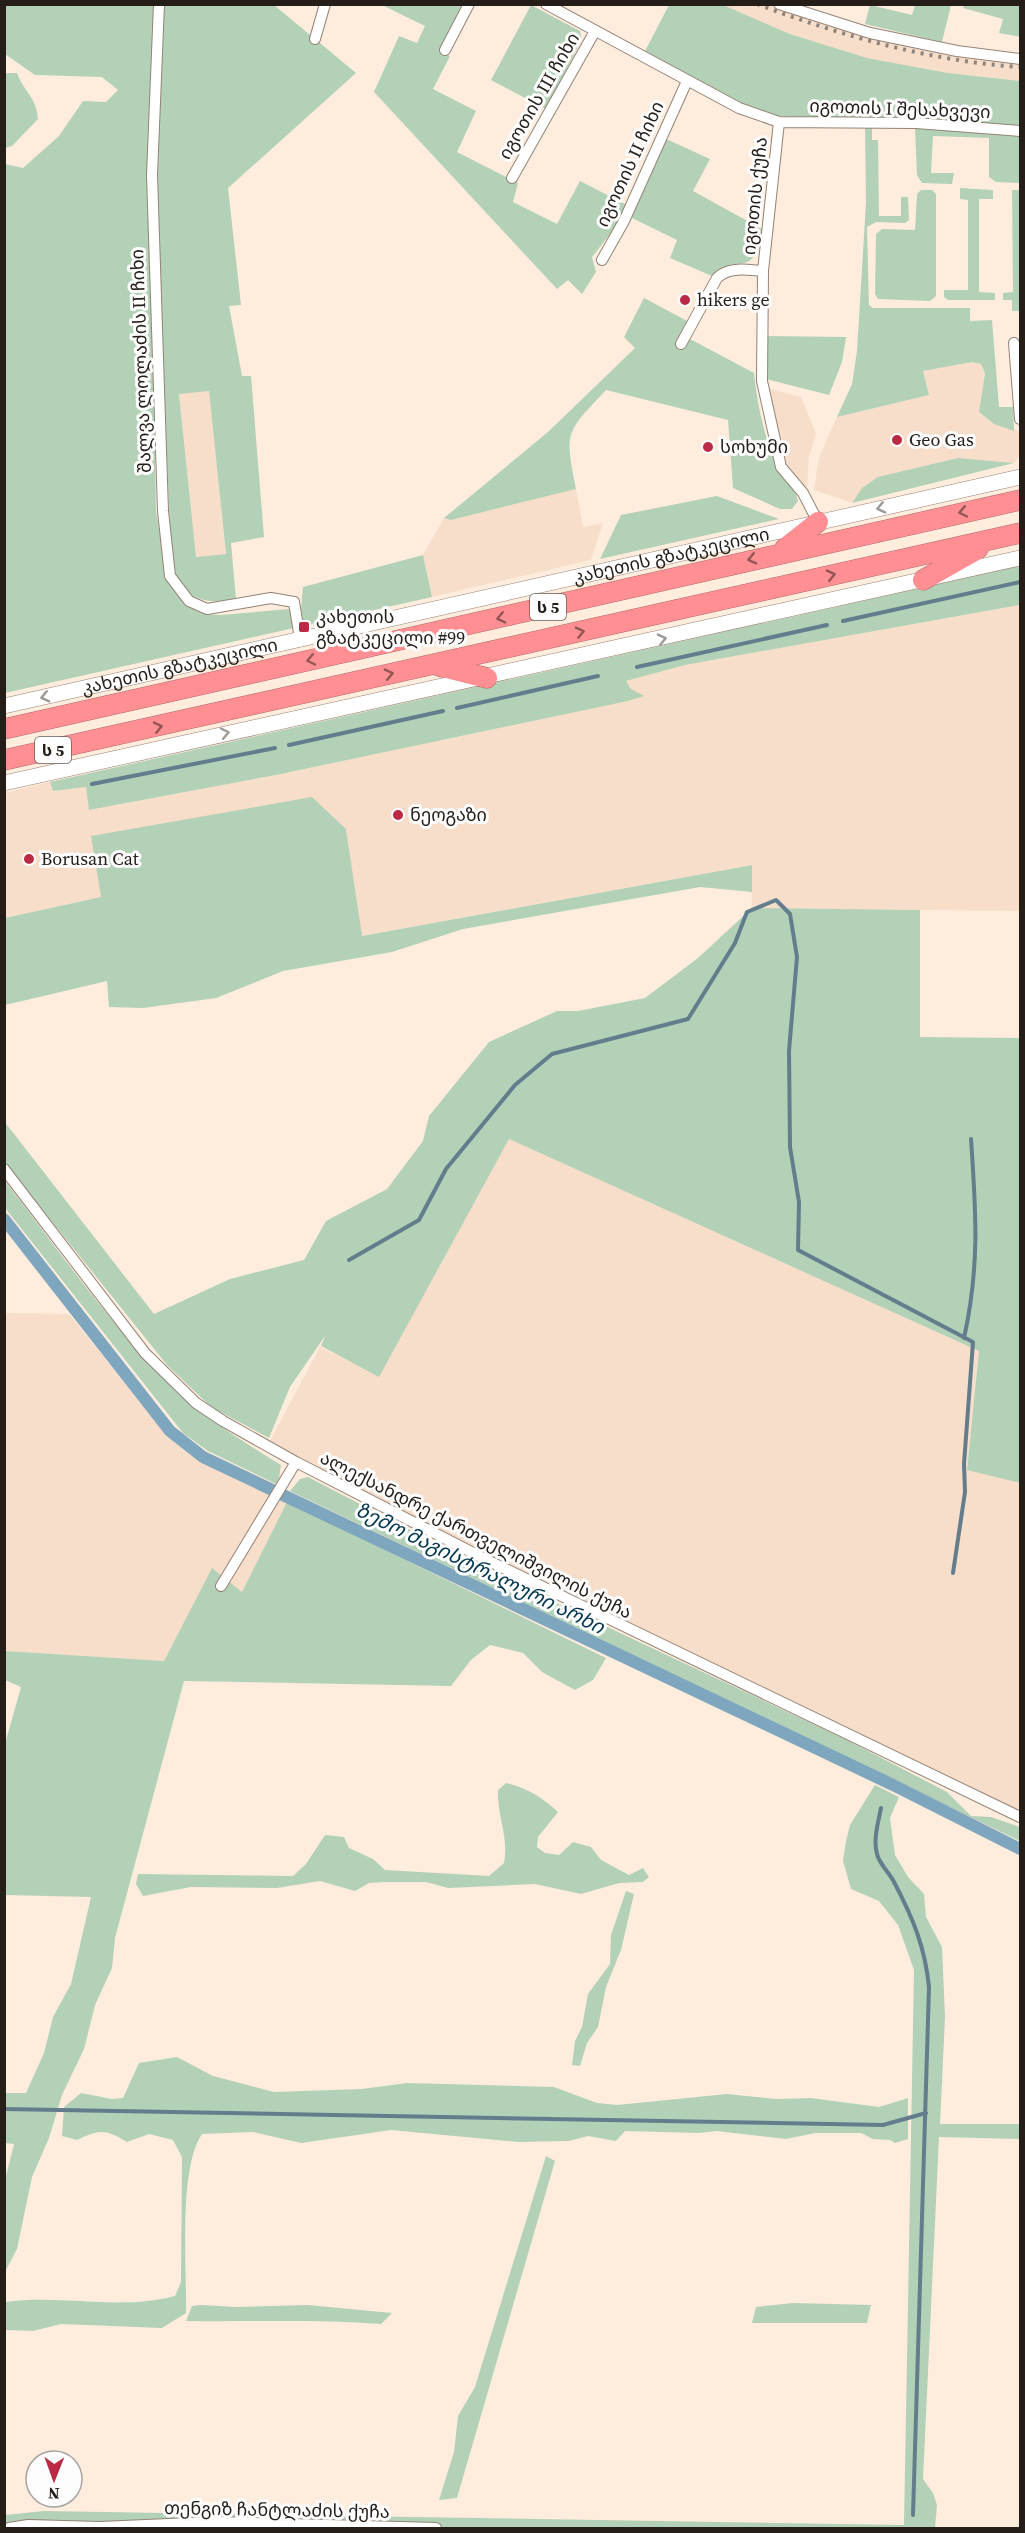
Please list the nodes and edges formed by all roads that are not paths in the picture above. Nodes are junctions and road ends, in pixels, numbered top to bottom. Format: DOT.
graph roads {
  1 [pos="159,4"];
  2 [pos="325,4"];
  3 [pos="469,4"];
  4 [pos="546,4"];
  5 [pos="779,4"];
  6 [pos="595,31"];
  7 [pos="315,39"];
  8 [pos="446,50"];
  9 [pos="1020,59"];
  10 [pos="687,81"];
  11 [pos="779,122"];
  12 [pos="1020,131"];
  13 [pos="512,177"];
  14 [pos="602,260"];
  15 [pos="763,271"];
  16 [pos="681,344"];
  17 [pos="1014,344"];
  18 [pos="1020,419"];
  19 [pos="1020,477"];
  20 [pos="1020,500"];
  21 [pos="818,522"];
  22 [pos="1020,533"];
  23 [pos="996,538"];
  24 [pos="781,552"];
  25 [pos="1020,558"];
  26 [pos="923,580"];
  27 [pos="300,639"];
  28 [pos="433,664"];
  29 [pos="487,678"];
  30 [pos="4,706"];
  31 [pos="75,714"];
  32 [pos="4,716"];
  33 [pos="4,729"];
  34 [pos="101,740"];
  35 [pos="4,760"];
  36 [pos="4,774"];
  37 [pos="4,783"];
  38 [pos="4,1169"];
  39 [pos="296,1462"];
  40 [pos="221,1586"];
  41 [pos="1020,1817"];
  42 [pos="9,2529"];
  43 [pos="436,2529"];
  1 -- 27 [label="street, შალვა ლოლაძის II ჩიხი"];
  2 -- 7 [label="street"];
  3 -- 8 [label="street"];
  4 -- 6 [label="street, იგოთის ქუჩა"];
  5 -- 9 [label="street"];
  6 -- 10 [label="street, იგოთის ქუჩა"];
  6 -- 13 [label="street, იგოთის III ჩიხი"];
  10 -- 11 [label="street, იგოთის ქუჩა"];
  10 -- 14 [label="street, იგოთის II ჩიხი"];
  11 -- 12 [label="street, იგოთის I შესახვევი"];
  11 -- 15 [label="street, იგოთის ქუჩა"];
  15 -- 16 [label="street"];
  15 -- 21 [label="street, იგოთის ქუჩა"];
  17 -- 18 [label="street"];
  19 -- 21 [label="street, კახეთის გზატკეცილი, one-way"];
  20 -- 24 [label="highway, კახეთის გზატკეცილი / ს 5, one-way"];
  21 -- 24 [label="highway"];
  21 -- 27 [label="street, კახეთის გზატკეცილი"];
  22 -- 23 [label="highway, ს 5"];
  23 -- 26 [label="highway"];
  28 -- 23 [label="highway, ს 5, one-way"];
  24 -- 31 [label="highway, კახეთის გზატკეცილი / ს 5, one-way"];
  25 -- 26 [label="street"];
  29 -- 26 [label="street, one-way"];
  27 -- 30 [label="street, კახეთის გზატკეცილი, one-way"];
  28 -- 29 [label="highway"];
  34 -- 28 [label="highway, ს 5, one-way"];
  37 -- 29 [label="street, one-way"];
  31 -- 32 [label="highway"];
  31 -- 33 [label="highway, კახეთის გზატკეცილი / ს 5"];
  34 -- 35 [label="highway, ს 5"];
  34 -- 36 [label="highway"];
  38 -- 39 [label="street, ალექსანდრე ქართველიშვილის ქუჩა"];
  39 -- 40 [label="street"];
  39 -- 41 [label="street, ალექსანდრე ქართველიშვილის ქუჩა"];
  42 -- 43 [label="street, თენგიზ ჩანტლაძის ქუჩა"];
}
